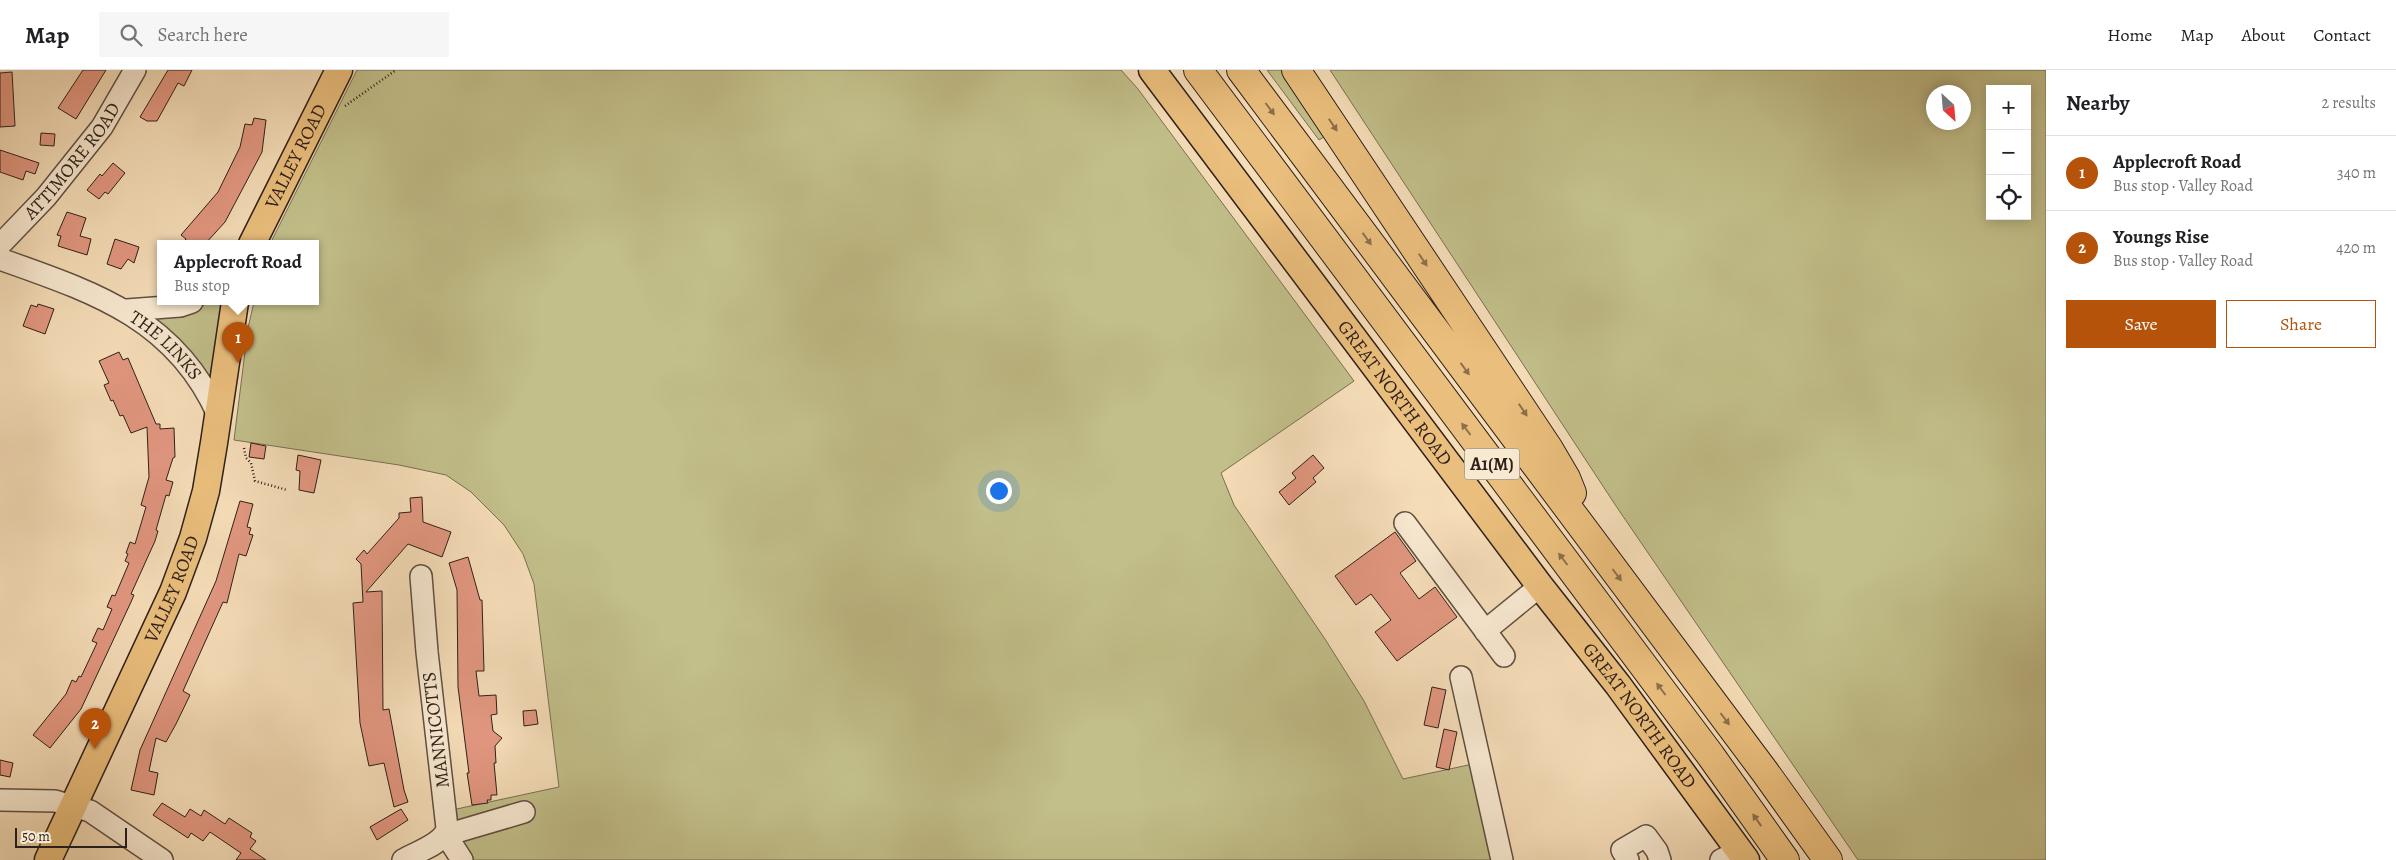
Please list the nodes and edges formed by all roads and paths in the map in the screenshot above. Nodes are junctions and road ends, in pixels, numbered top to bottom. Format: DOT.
graph roads {
  1 [pos="135,70"];
  2 [pos="339,70"];
  3 [pos="396,70"];
  4 [pos="1152,70"];
  5 [pos="1198,70"];
  6 [pos="1241,70"];
  7 [pos="1296,70"];
  8 [pos="316,116"];
  9 [pos="254,240"];
  10 [pos="0,244"];
  11 [pos="0,259"];
  12 [pos="183,305"];
  13 [pos="235,305"];
  14 [pos="126,310"];
  15 [pos="218,415"];
  16 [pos="244,448"];
  17 [pos="287,490"];
  18 [pos="1405,523"];
  19 [pos="1588,536"];
  20 [pos="421,576"];
  21 [pos="1540,586"];
  22 [pos="1485,631"];
  23 [pos="1504,656"];
  24 [pos="1461,677"];
  25 [pos="0,800"];
  26 [pos="74,806"];
  27 [pos="524,812"];
  28 [pos="446,835"];
  29 [pos="1739,858"];
  30 [pos="48,860"];
  31 [pos="162,860"];
  32 [pos="403,860"];
  33 [pos="462,860"];
  34 [pos="1502,860"];
  35 [pos="1628,860"];
  36 [pos="1660,860"];
  37 [pos="1785,860"];
  38 [pos="1828,860"];
  1 -- 10 [label="street, ATTIMORE ROAD"];
  2 -- 8 [label="main road, VALLEY ROAD"];
  3 -- 8 [label="path"];
  4 -- 21 [label="main road, GREAT NORTH ROAD"];
  37 -- 5 [label="highway, A1(M), one-way"];
  6 -- 19 [label="highway, A1(M), one-way"];
  7 -- 19 [label="highway, A1(M), one-way"];
  8 -- 9 [label="main road, VALLEY ROAD"];
  11 -- 14 [label="street"];
  12 -- 14 [label="street, THE LINKS"];
  13 -- 15 [label="main road, VALLEY ROAD"];
  14 -- 15 [label="street, THE LINKS"];
  15 -- 26 [label="main road, VALLEY ROAD"];
  16 -- 17 [label="path"];
  18 -- 22 [label="street"];
  19 -- 38 [label="highway, A1(M), one-way"];
  20 -- 28 [label="street, MANNICOTTS"];
  21 -- 22 [label="street"];
  21 -- 29 [label="main road, GREAT NORTH ROAD"];
  22 -- 23 [label="street"];
  24 -- 34 [label="street"];
  25 -- 26 [label="street"];
  26 -- 30 [label="main road, VALLEY ROAD"];
  26 -- 31 [label="street"];
  27 -- 28 [label="street"];
  28 -- 32 [label="street"];
  28 -- 33 [label="street"];
  35 -- 36 [label="street"];
}
